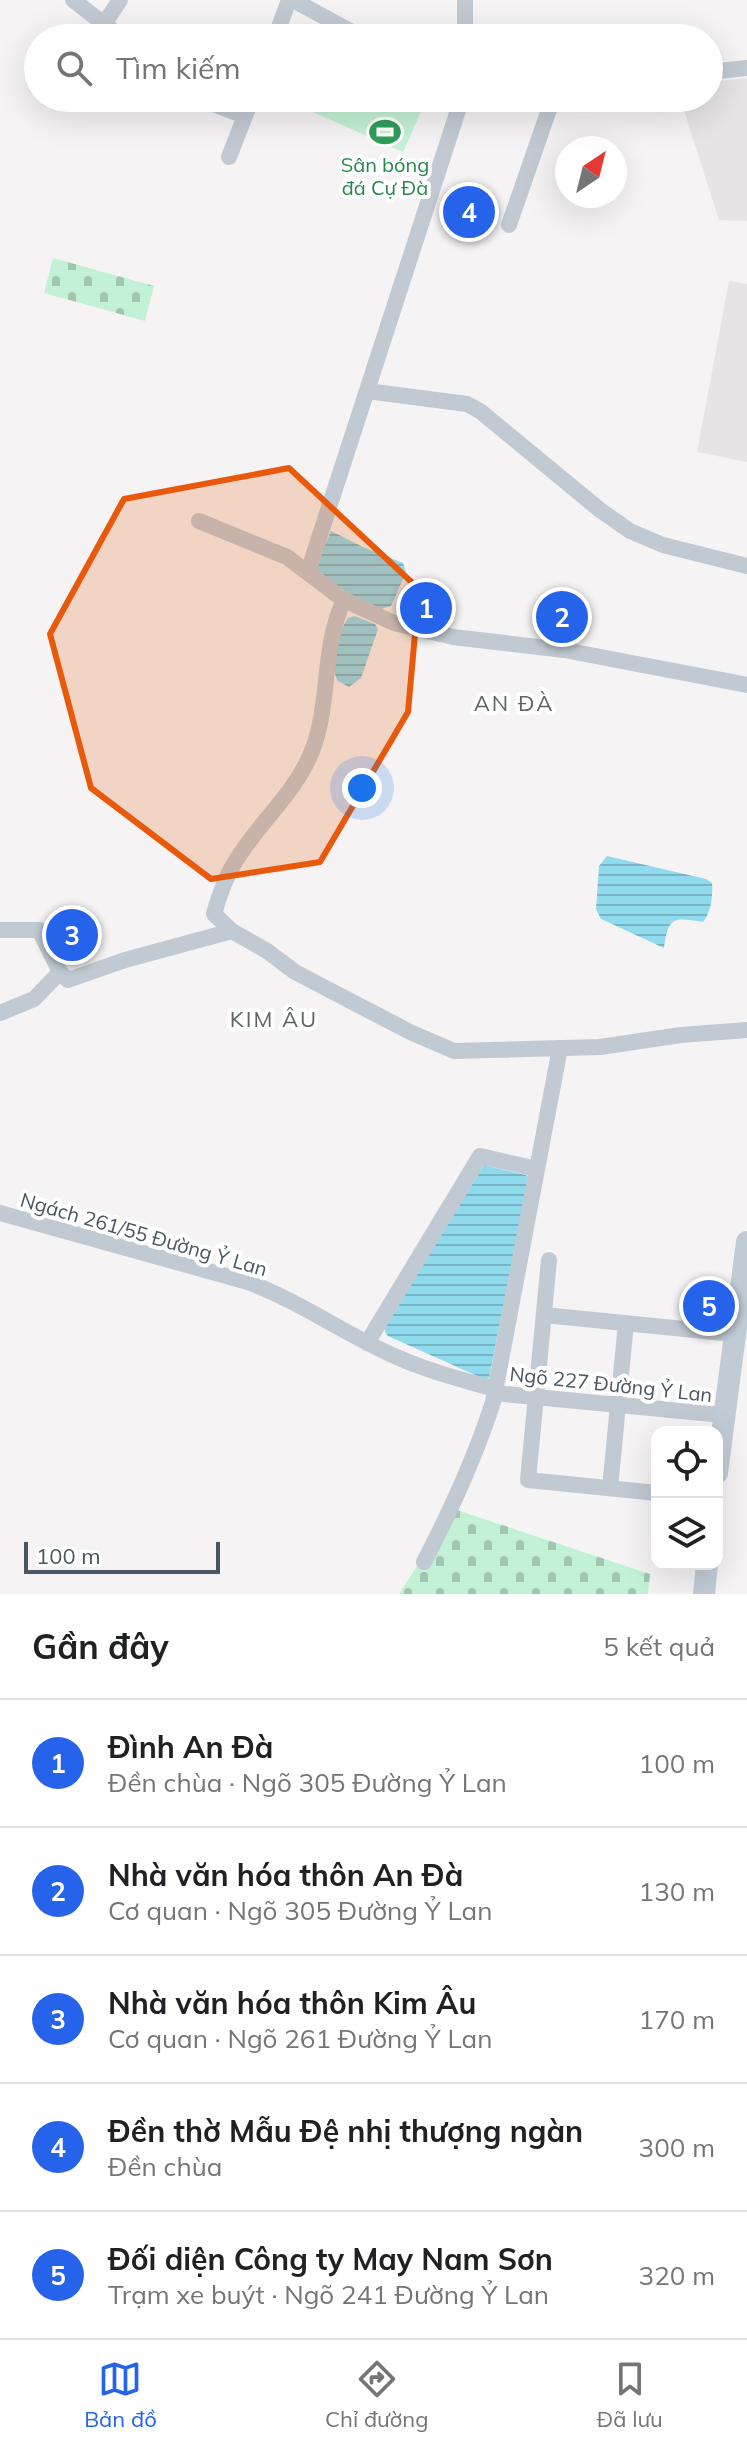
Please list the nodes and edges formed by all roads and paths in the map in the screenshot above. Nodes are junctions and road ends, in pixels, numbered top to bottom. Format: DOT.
graph roads {
  1 [pos="73,0"];
  2 [pos="120,0"];
  3 [pos="291,0"];
  4 [pos="465,0"];
  5 [pos="104,24"];
  6 [pos="281,24"];
  7 [pos="336,24"];
  8 [pos="465,24"];
  9 [pos="747,68"];
  10 [pos="723,71"];
  11 [pos="234,112"];
  12 [pos="247,112"];
  13 [pos="457,112"];
  14 [pos="548,112"];
  15 [pos="245,116"];
  16 [pos="229,157"];
  17 [pos="509,225"];
  18 [pos="367,391"];
  19 [pos="199,521"];
  20 [pos="747,566"];
  21 [pos="308,572"];
  22 [pos="344,600"];
  23 [pos="747,685"];
  24 [pos="0,930"];
  25 [pos="232,931"];
  26 [pos="60,972"];
  27 [pos="0,1013"];
  28 [pos="747,1030"];
  29 [pos="560,1048"];
  30 [pos="537,1169"];
  31 [pos="0,1213"];
  32 [pos="747,1242"];
  33 [pos="549,1260"];
  34 [pos="544,1315"];
  35 [pos="626,1323"];
  36 [pos="734,1334"];
  37 [pos="367,1343"];
  38 [pos="495,1391"];
  39 [pos="536,1397"];
  40 [pos="618,1405"];
  41 [pos="723,1415"];
  42 [pos="722,1426"];
  43 [pos="610,1488"];
  44 [pos="651,1492"];
  45 [pos="424,1562"];
  46 [pos="706,1570"];
  47 [pos="704,1594"];
  1 -- 5 [label="street"];
  2 -- 5 [label="street"];
  3 -- 6 [label="street"];
  3 -- 7 [label="street"];
  4 -- 8 [label="street"];
  9 -- 10 [label="street"];
  11 -- 15 [label="street"];
  12 -- 15 [label="street"];
  13 -- 18 [label="street"];
  14 -- 17 [label="street"];
  15 -- 16 [label="street"];
  18 -- 20 [label="street"];
  18 -- 21 [label="street"];
  19 -- 21 [label="street"];
  21 -- 22 [label="street"];
  22 -- 23 [label="street"];
  22 -- 25 [label="street"];
  24 -- 26 [label="street"];
  25 -- 26 [label="street"];
  25 -- 29 [label="street"];
  26 -- 27 [label="street"];
  28 -- 29 [label="street"];
  29 -- 30 [label="street"];
  30 -- 37 [label="street"];
  30 -- 38 [label="street"];
  31 -- 37 [label="street, Ngách 261/55 Đường Ỷ Lan"];
  32 -- 36 [label="main road"];
  33 -- 34 [label="street"];
  34 -- 35 [label="street"];
  34 -- 39 [label="street"];
  35 -- 36 [label="street"];
  35 -- 40 [label="street"];
  36 -- 41 [label="main road"];
  37 -- 38 [label="street, Ngách 261/55 Đường Ỷ Lan"];
  38 -- 39 [label="street, Ngõ 227 Đường Ỷ Lan"];
  38 -- 45 [label="street"];
  39 -- 40 [label="street, Ngõ 227 Đường Ỷ Lan"];
  39 -- 43 [label="street"];
  40 -- 41 [label="street, Ngõ 227 Đường Ỷ Lan"];
  40 -- 43 [label="street"];
  41 -- 42 [label="main road"];
  43 -- 44 [label="street"];
  46 -- 47 [label="main road"];
}
